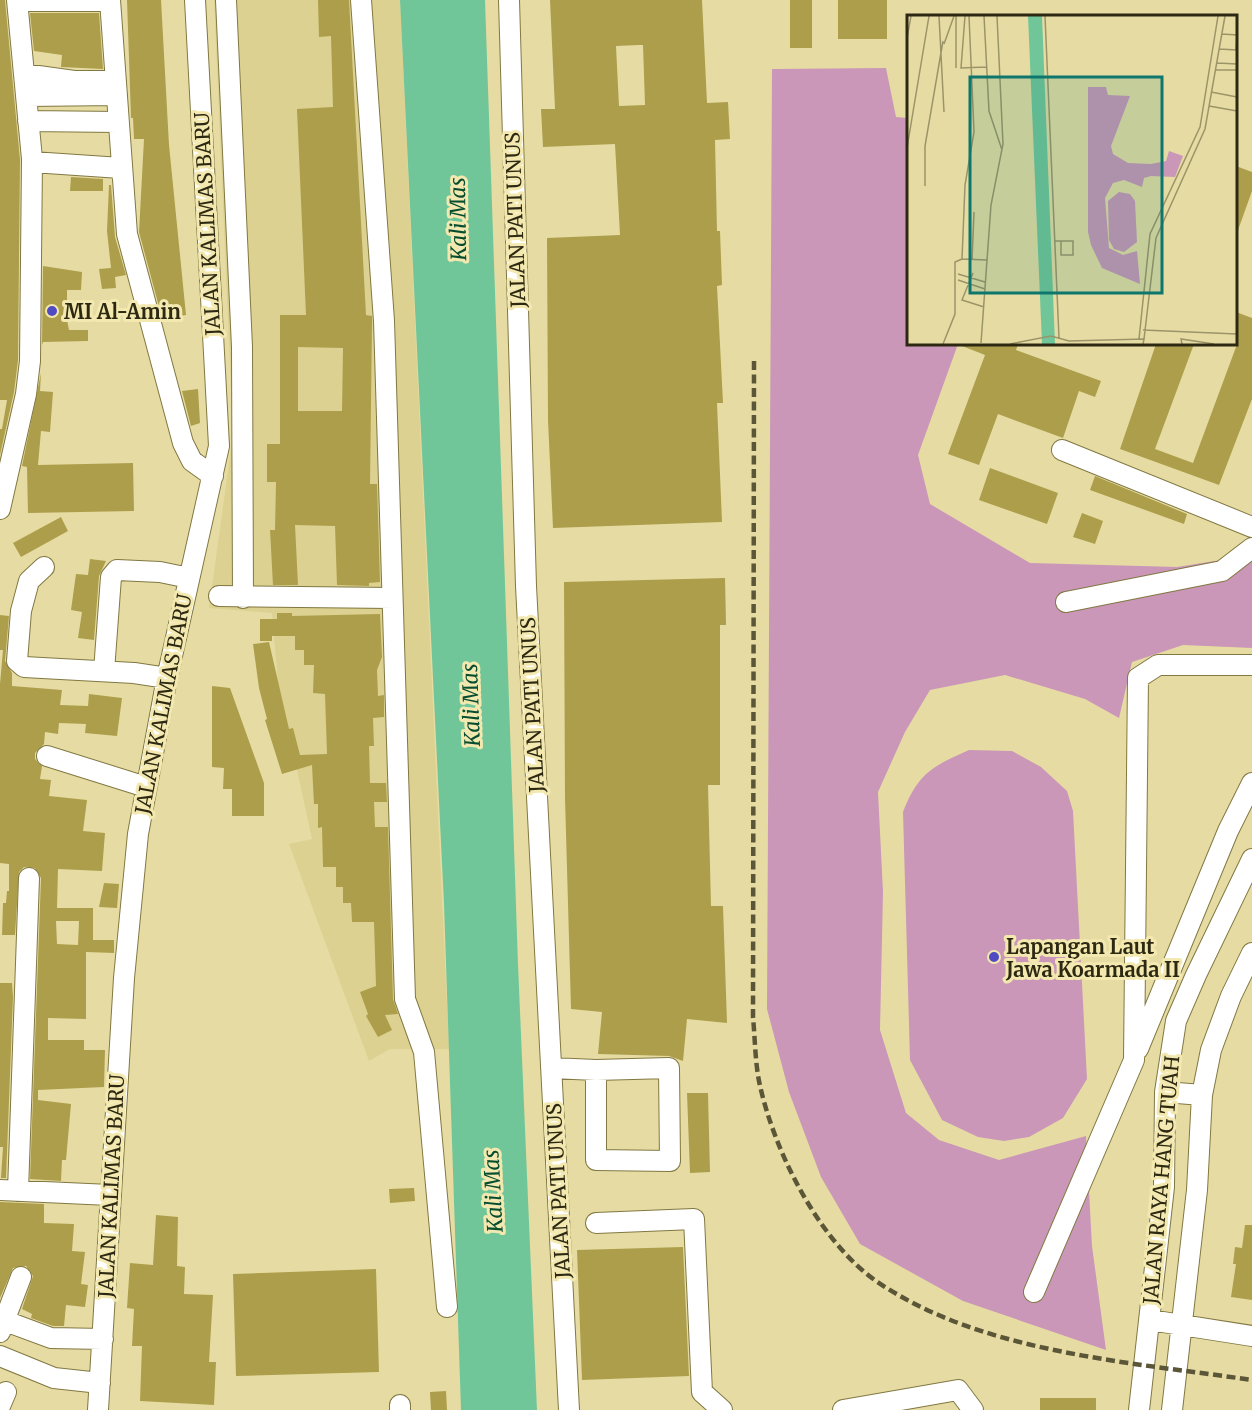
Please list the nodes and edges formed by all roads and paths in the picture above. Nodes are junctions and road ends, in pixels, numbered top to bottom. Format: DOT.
graph roads {
  1 [pos="110,0"];
  2 [pos="195,0"];
  3 [pos="226,0"];
  4 [pos="361,0"];
  5 [pos="509,0"];
  6 [pos="17,1"];
  7 [pos="24,74"];
  8 [pos="116,88"];
  9 [pos="26,96"];
  10 [pos="28,121"];
  11 [pos="118,122"];
  12 [pos="32,162"];
  13 [pos="121,168"];
  14 [pos="1062,450"];
  15 [pos="213,476"];
  16 [pos="0,509"];
  17 [pos="1252,526"];
  18 [pos="1252,548"];
  19 [pos="44,567"];
  20 [pos="187,586"];
  21 [pos="392,597"];
  22 [pos="243,598"];
  23 [pos="1066,602"];
  24 [pos="1252,665"];
  25 [pos="104,671"];
  26 [pos="167,678"];
  27 [pos="47,756"];
  28 [pos="1252,783"];
  29 [pos="146,787"];
  30 [pos="1252,859"];
  31 [pos="29,878"];
  32 [pos="1252,953"];
  33 [pos="1245,983"];
  34 [pos="1134,1060"];
  35 [pos="551,1068"];
  36 [pos="596,1070"];
  37 [pos="1165,1092"];
  38 [pos="1202,1095"];
  39 [pos="9,1190"];
  40 [pos="110,1195"];
  41 [pos="596,1223"];
  42 [pos="21,1277"];
  43 [pos="1034,1292"];
  44 [pos="447,1306"];
  45 [pos="1150,1320"];
  46 [pos="1,1324"];
  47 [pos="1183,1325"];
  48 [pos="1252,1336"];
  49 [pos="103,1339"];
  50 [pos="0,1356"];
  51 [pos="100,1383"];
  52 [pos="1140,1405"];
  53 [pos="98,1410"];
  54 [pos="569,1410"];
  55 [pos="722,1410"];
  56 [pos="843,1410"];
  57 [pos="973,1410"];
  58 [pos="1166,1410"];
  59 [pos="1172,1410"];
  1 -- 6 [label="street"];
  1 -- 8 [label="street"];
  2 -- 15 [label="street, JALAN KALIMAS BARU"];
  3 -- 22 [label="street"];
  4 -- 21 [label="street"];
  5 -- 35 [label="street, JALAN PATI UNUS"];
  6 -- 7 [label="street"];
  7 -- 8 [label="street"];
  7 -- 9 [label="street"];
  8 -- 9 [label="street"];
  8 -- 11 [label="street"];
  9 -- 10 [label="street"];
  10 -- 11 [label="street"];
  10 -- 12 [label="street"];
  11 -- 13 [label="street"];
  12 -- 13 [label="street"];
  12 -- 16 [label="street"];
  13 -- 15 [label="street"];
  14 -- 17 [label="street"];
  15 -- 20 [label="street, JALAN KALIMAS BARU"];
  18 -- 23 [label="street"];
  19 -- 25 [label="street"];
  20 -- 22 [label="street"];
  20 -- 25 [label="street"];
  20 -- 26 [label="street, JALAN KALIMAS BARU"];
  21 -- 22 [label="street"];
  21 -- 44 [label="street"];
  24 -- 34 [label="street"];
  25 -- 26 [label="street"];
  26 -- 29 [label="street, JALAN KALIMAS BARU"];
  27 -- 29 [label="street"];
  28 -- 34 [label="street"];
  29 -- 40 [label="street, JALAN KALIMAS BARU"];
  30 -- 37 [label="street, JALAN RAYA HANG TUAH"];
  31 -- 39 [label="street"];
  32 -- 33 [label="street, JALAN RAYA HANG TUAH"];
  33 -- 38 [label="street, JALAN RAYA HANG TUAH"];
  34 -- 43 [label="street"];
  35 -- 36 [label="street"];
  35 -- 54 [label="street, JALAN PATI UNUS"];
  36 -- 36 [label="street"];
  37 -- 38 [label="street"];
  37 -- 45 [label="street, JALAN RAYA HANG TUAH"];
  38 -- 47 [label="street, JALAN RAYA HANG TUAH"];
  39 -- 40 [label="street"];
  40 -- 49 [label="street, JALAN KALIMAS BARU"];
  41 -- 55 [label="street"];
  42 -- 46 [label="street"];
  45 -- 47 [label="street"];
  45 -- 52 [label="street, JALAN RAYA HANG TUAH"];
  46 -- 49 [label="street"];
  47 -- 48 [label="street"];
  47 -- 59 [label="street, JALAN RAYA HANG TUAH"];
  49 -- 51 [label="street, JALAN KALIMAS BARU"];
  50 -- 51 [label="street"];
  51 -- 53 [label="street, JALAN KALIMAS BARU"];
  52 -- 58 [label="street"];
  56 -- 57 [label="street"];
}
